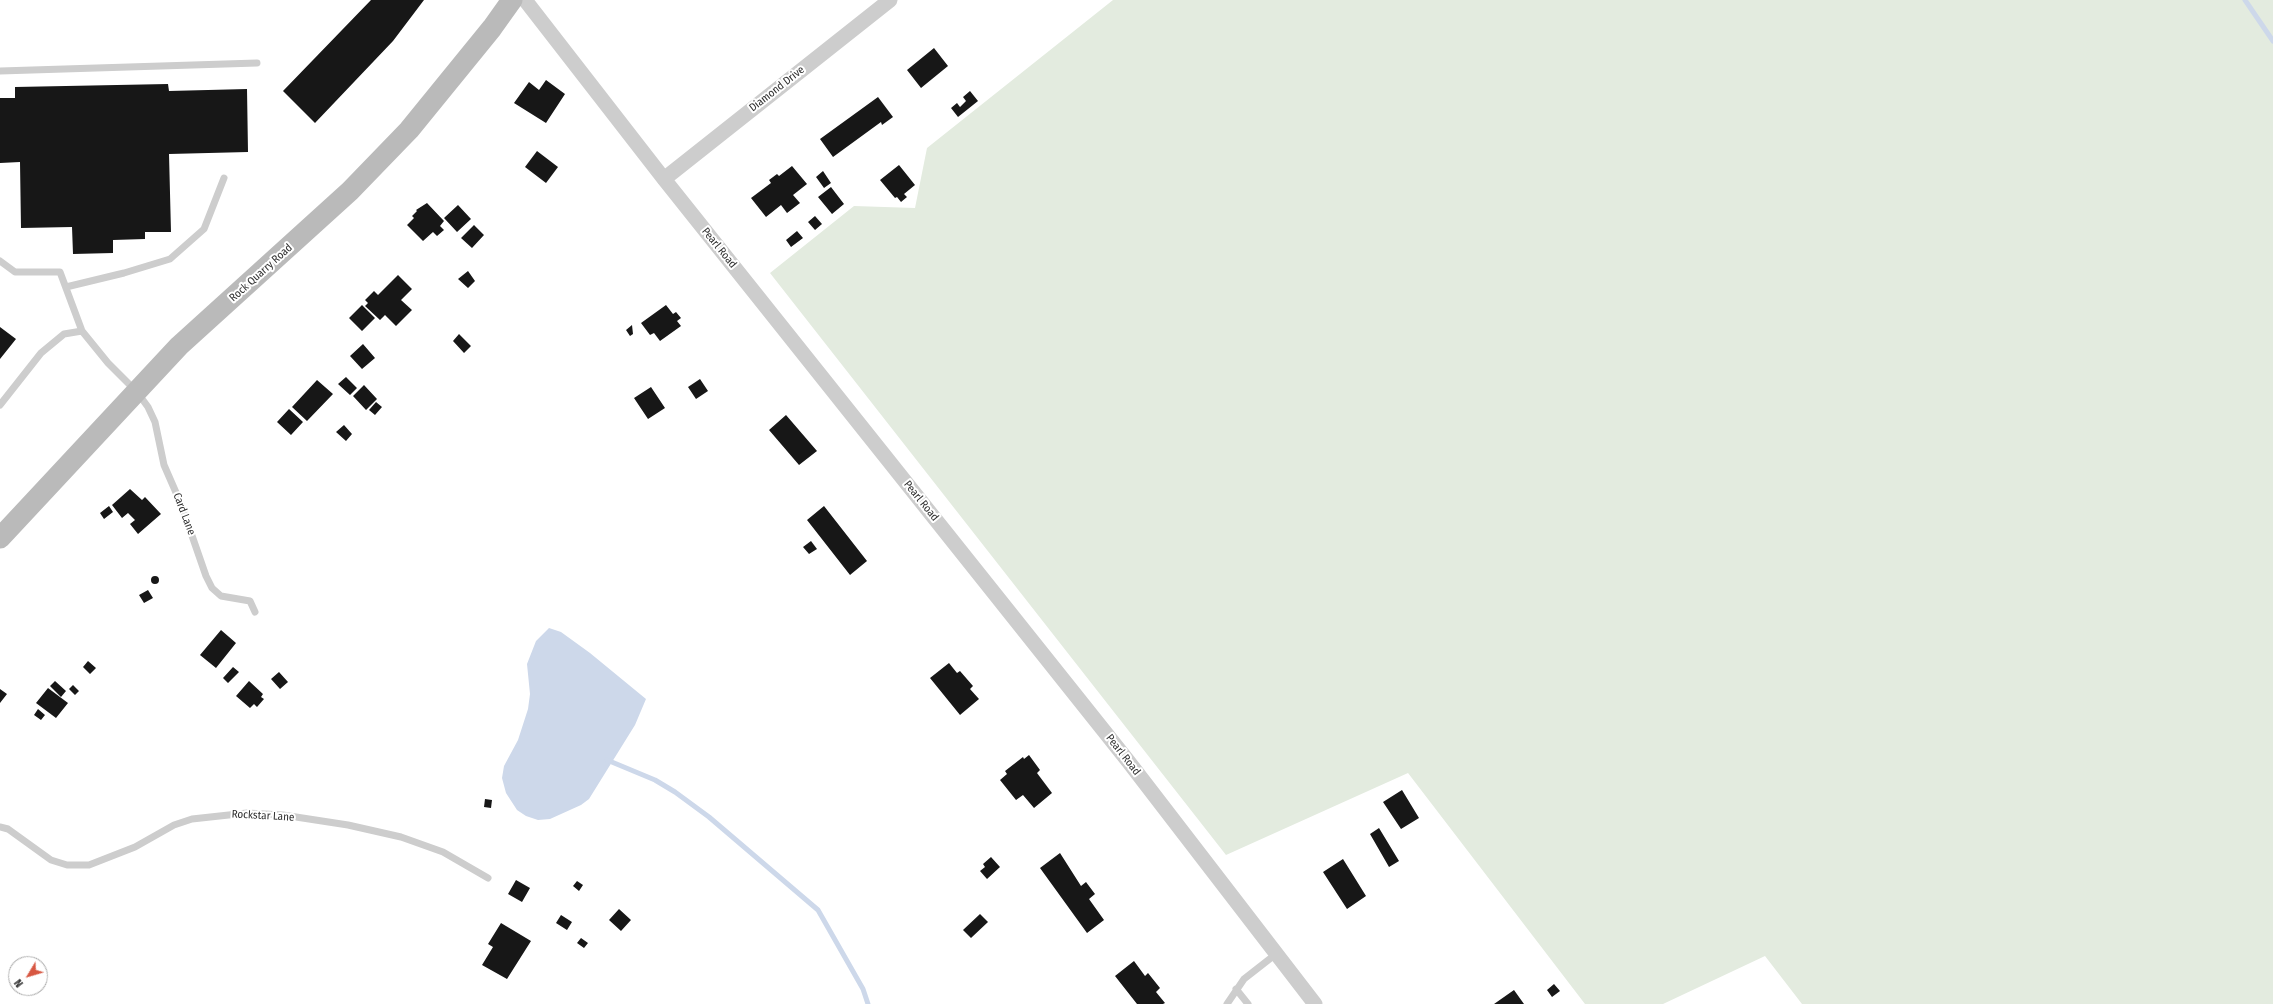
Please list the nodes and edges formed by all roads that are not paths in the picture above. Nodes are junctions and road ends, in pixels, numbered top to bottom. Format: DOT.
graph roads {
  1 [pos="512,0"];
  2 [pos="525,0"];
  3 [pos="890,0"];
  4 [pos="257,63"];
  5 [pos="0,71"];
  6 [pos="224,178"];
  7 [pos="664,179"];
  8 [pos="0,261"];
  9 [pos="66,287"];
  10 [pos="82,331"];
  11 [pos="137,392"];
  12 [pos="0,405"];
  13 [pos="0,538"];
  14 [pos="255,612"];
  15 [pos="0,826"];
  16 [pos="488,878"];
  17 [pos="1276,954"];
  18 [pos="1236,989"];
  19 [pos="1227,1004"];
  20 [pos="1248,1004"];
  21 [pos="1315,1004"];
  1 -- 11 [label="main road, Rock Quarry Road"];
  2 -- 7 [label="street, Pearl Road"];
  3 -- 7 [label="street, Diamond Drive"];
  4 -- 5 [label="lane"];
  6 -- 9 [label="lane"];
  7 -- 17 [label="street, Pearl Road"];
  8 -- 9 [label="lane"];
  9 -- 10 [label="lane"];
  10 -- 11 [label="lane"];
  10 -- 12 [label="lane"];
  11 -- 13 [label="main road, Rock Quarry Road"];
  11 -- 14 [label="lane, Card Lane"];
  15 -- 16 [label="lane, Rockstar Lane"];
  17 -- 18 [label="lane"];
  17 -- 21 [label="street, Pearl Road"];
  18 -- 19 [label="lane"];
  18 -- 20 [label="lane"];
}
